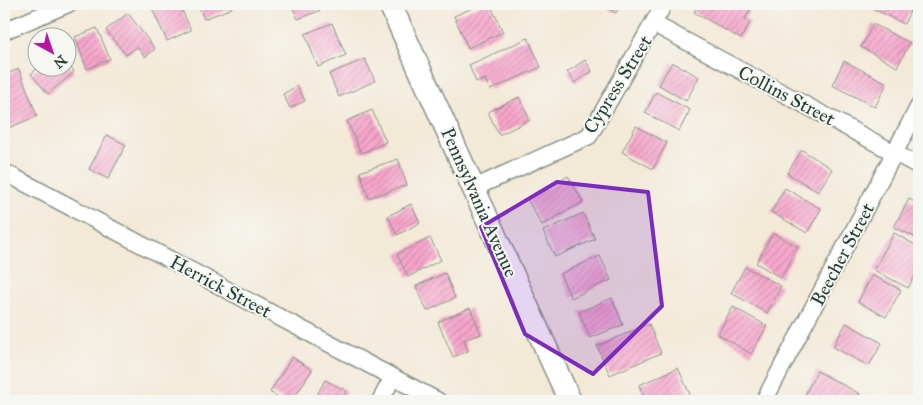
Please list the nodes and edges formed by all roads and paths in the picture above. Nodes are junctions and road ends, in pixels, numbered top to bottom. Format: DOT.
graph roads {
  1 [pos="68,4"];
  2 [pos="390,4"];
  3 [pos="664,4"];
  4 [pos="654,24"];
  5 [pos="4,31"];
  6 [pos="919,106"];
  7 [pos="894,153"];
  8 [pos="919,166"];
  9 [pos="4,172"];
  10 [pos="474,188"];
  11 [pos="393,377"];
  12 [pos="380,401"];
  13 [pos="438,401"];
  14 [pos="570,401"];
  15 [pos="764,401"];
  1 -- 5 [label="street"];
  2 -- 10 [label="main road, Pennsylvania Avenue"];
  3 -- 4 [label="street, Cypress Street"];
  4 -- 7 [label="street, Collins Street"];
  4 -- 10 [label="street, Cypress Street"];
  6 -- 7 [label="street, Beecher Street"];
  7 -- 8 [label="street, Collins Street"];
  7 -- 15 [label="street, Beecher Street"];
  9 -- 11 [label="street, Herrick Street"];
  10 -- 14 [label="main road, Pennsylvania Avenue"];
  11 -- 12 [label="street"];
  11 -- 13 [label="street, Herrick Street"];
}
